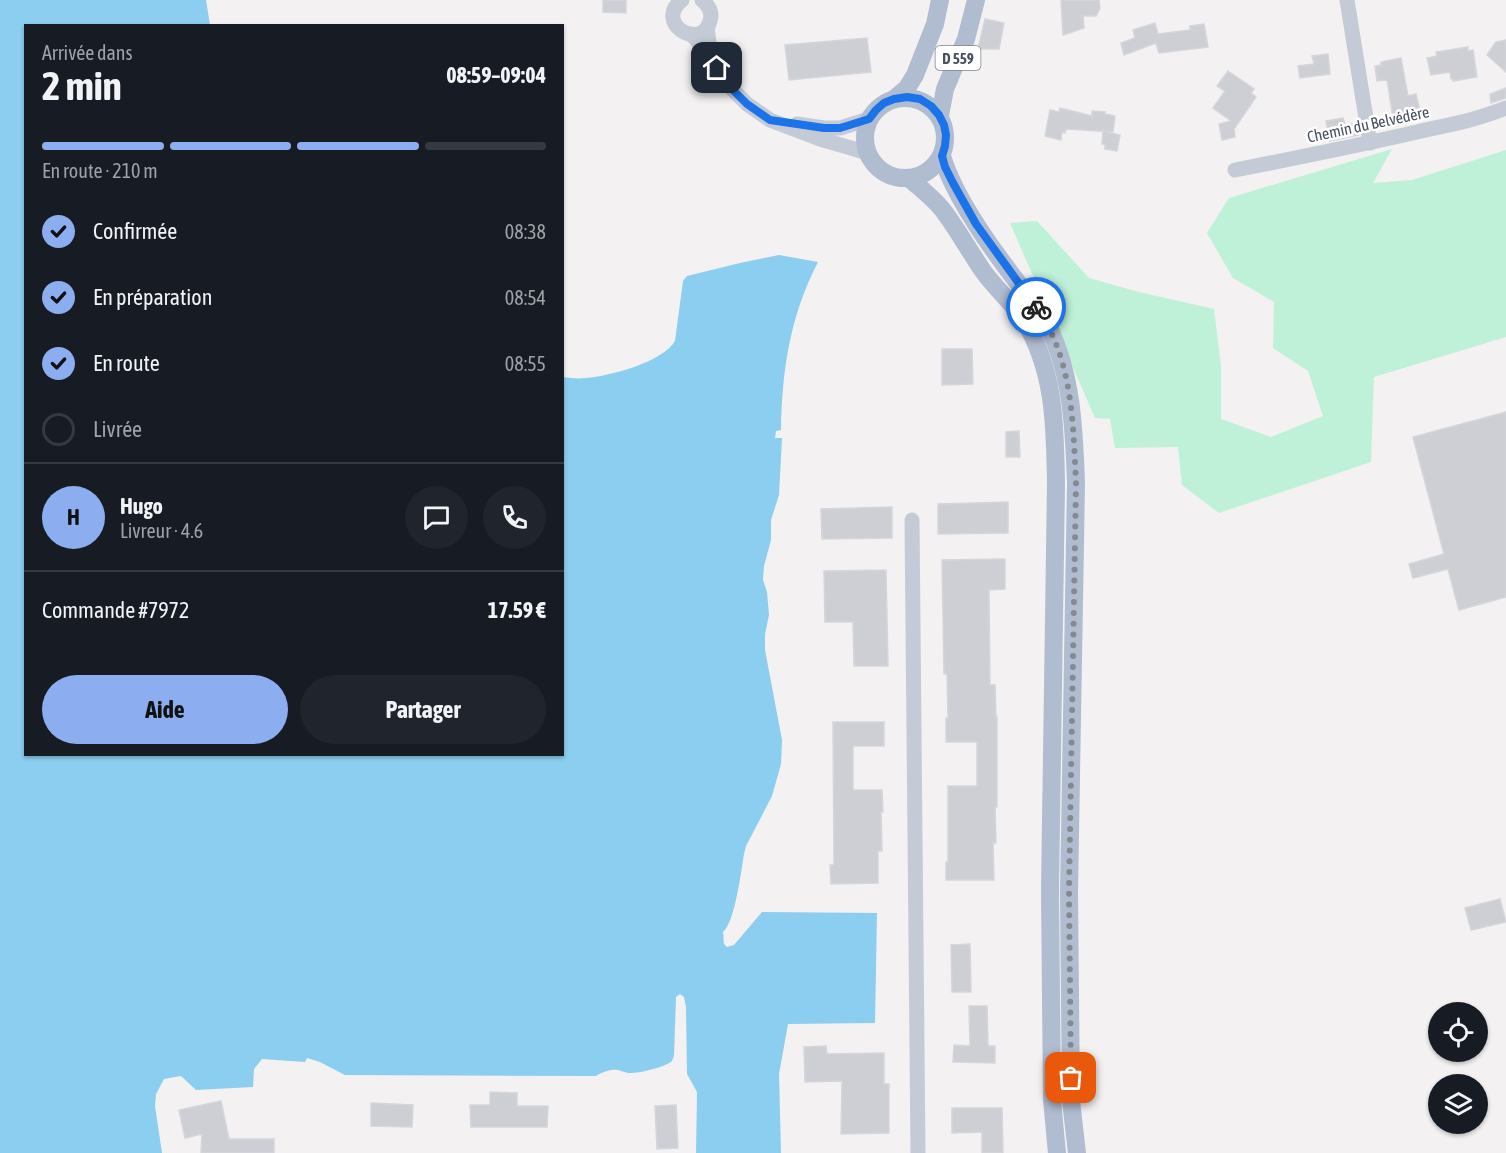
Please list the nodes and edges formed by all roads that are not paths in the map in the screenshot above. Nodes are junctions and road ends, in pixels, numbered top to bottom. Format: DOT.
graph roads {
  1 [pos="682,0"];
  2 [pos="702,0"];
  3 [pos="940,0"];
  4 [pos="976,0"];
  5 [pos="1347,0"];
  6 [pos="707,28"];
  7 [pos="691,34"];
  8 [pos="711,56"];
  9 [pos="894,99"];
  10 [pos="1506,108"];
  11 [pos="939,115"];
  12 [pos="869,119"];
  13 [pos="770,120"];
  14 [pos="1370,143"];
  15 [pos="868,153"];
  16 [pos="942,156"];
  17 [pos="1235,170"];
  18 [pos="909,178"];
  19 [pos="912,520"];
  20 [pos="918,1153"];
  21 [pos="1057,1153"];
  22 [pos="1077,1153"];
  1 -- 7 [label="street"];
  2 -- 6 [label="street"];
  3 -- 9 [label="main road, D 559"];
  4 -- 11 [label="main road, D 559"];
  5 -- 14 [label="street"];
  6 -- 7 [label="street"];
  6 -- 8 [label="street"];
  7 -- 8 [label="street"];
  8 -- 13 [label="street"];
  9 -- 11 [label="main road"];
  9 -- 12 [label="main road"];
  10 -- 14 [label="street, Chemin du Belvédère"];
  11 -- 16 [label="main road"];
  12 -- 13 [label="street"];
  12 -- 15 [label="main road"];
  13 -- 15 [label="street"];
  14 -- 17 [label="street, Chemin du Belvédère"];
  15 -- 18 [label="main road"];
  16 -- 18 [label="main road"];
  16 -- 22 [label="main road"];
  18 -- 21 [label="main road"];
  19 -- 20 [label="street"];
}
